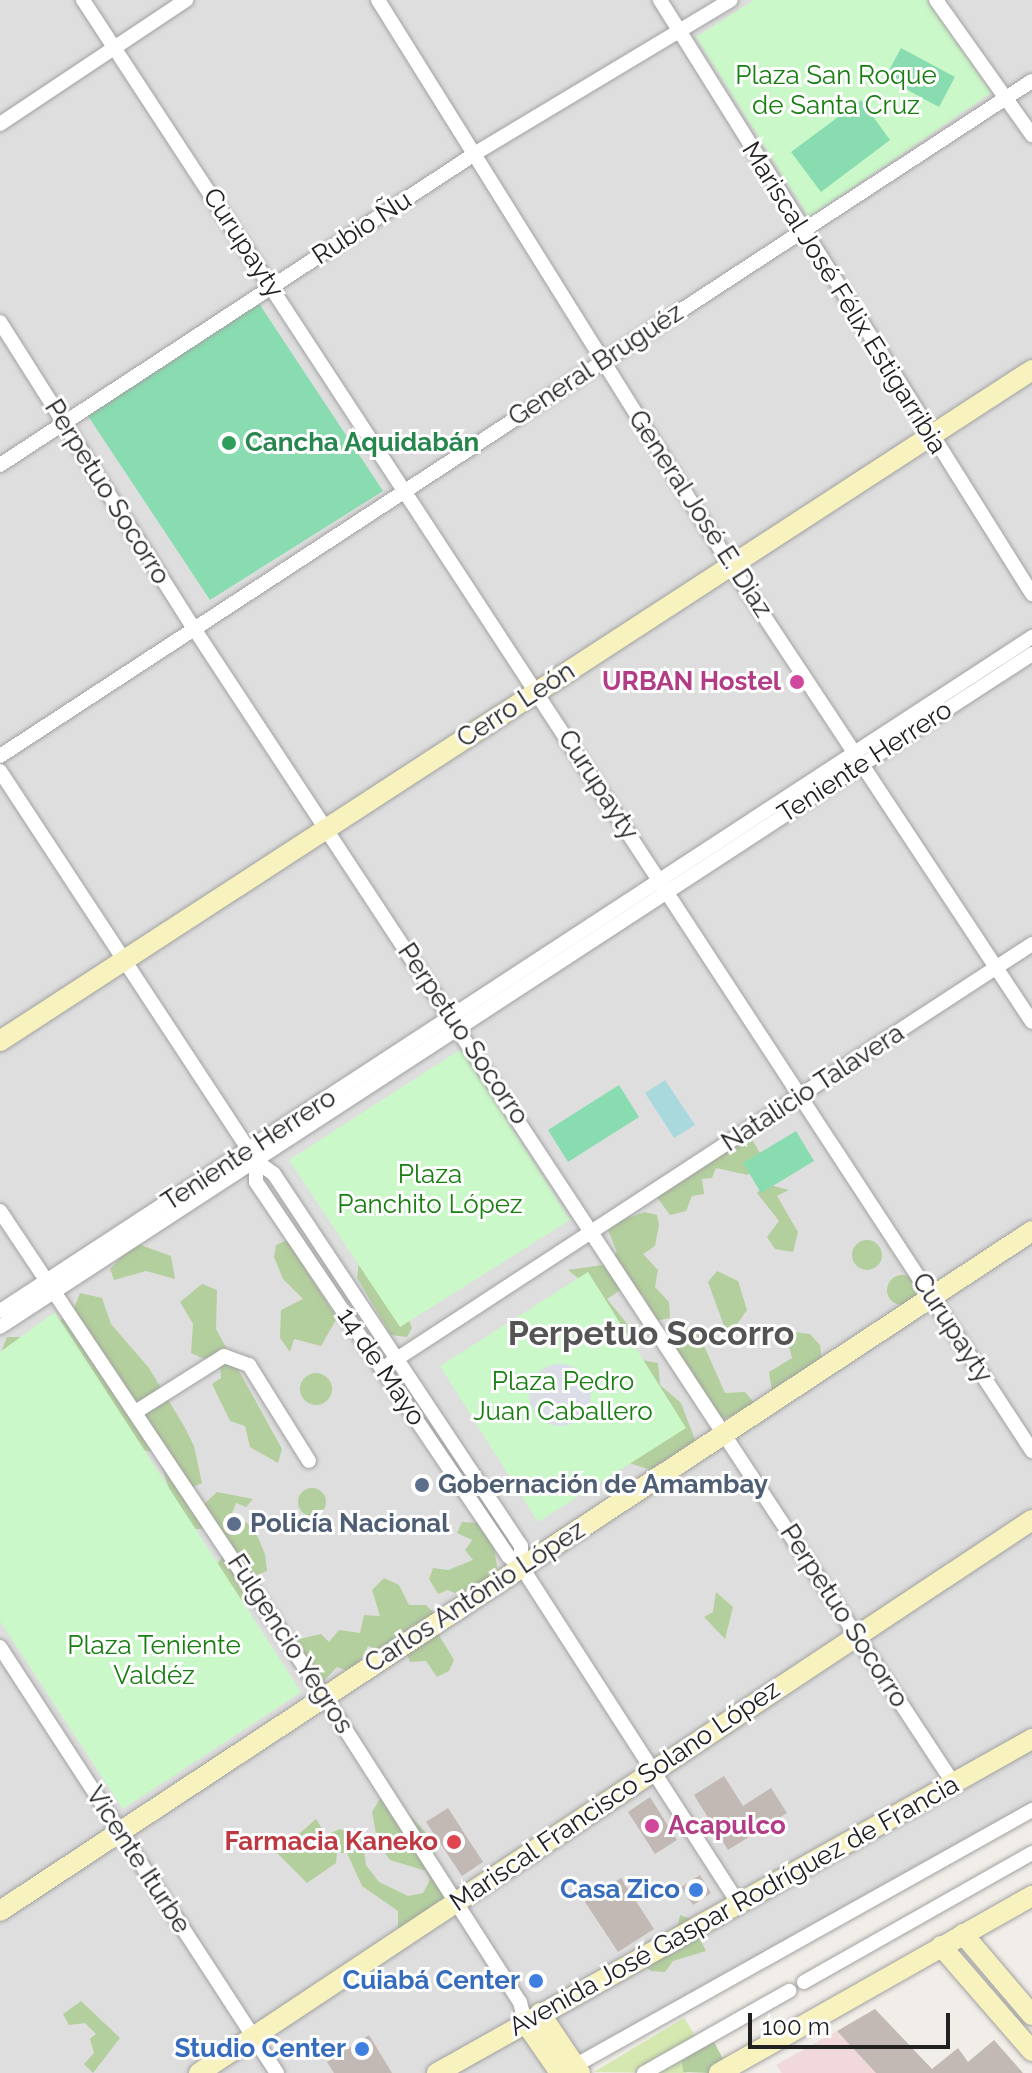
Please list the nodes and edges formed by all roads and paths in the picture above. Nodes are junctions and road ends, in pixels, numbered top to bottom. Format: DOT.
graph roads {
  1 [pos="83,0"];
  2 [pos="186,0"];
  3 [pos="378,0"];
  4 [pos="660,0"];
  5 [pos="731,0"];
  6 [pos="936,0"];
  7 [pos="680,32"];
  8 [pos="113,45"];
  9 [pos="1032,81"];
  10 [pos="1006,96"];
  11 [pos="0,124"];
  12 [pos="1032,135"];
  13 [pos="476,153"];
  14 [pos="802,232"];
  15 [pos="272,287"];
  16 [pos="0,322"];
  17 [pos="602,360"];
  18 [pos="1032,370"];
  19 [pos="62,421"];
  20 [pos="930,438"];
  21 [pos="0,465"];
  22 [pos="404,491"];
  23 [pos="731,566"];
  24 [pos="1032,594"];
  25 [pos="193,627"];
  26 [pos="1032,637"];
  27 [pos="1032,654"];
  28 [pos="964,688"];
  29 [pos="537,691"];
  30 [pos="0,756"];
  31 [pos="859,757"];
  32 [pos="0,771"];
  33 [pos="758,824"];
  34 [pos="326,830"];
  35 [pos="659,879"];
  36 [pos="668,892"];
  37 [pos="1032,944"];
  38 [pos="553,950"];
  39 [pos="126,961"];
  40 [pos="561,963"];
  41 [pos="996,968"];
  42 [pos="1032,1022"];
  43 [pos="456,1023"];
  44 [pos="0,1041"];
  45 [pos="800,1097"];
  46 [pos="253,1156"];
  47 [pos="0,1211"];
  48 [pos="593,1230"];
  49 [pos="1032,1231"];
  50 [pos="51,1286"];
  51 [pos="932,1296"];
  52 [pos="0,1311"];
  53 [pos="0,1327"];
  54 [pos="397,1359"];
  55 [pos="382,1369"];
  56 [pos="137,1411"];
  57 [pos="727,1433"];
  58 [pos="1032,1451"];
  59 [pos="309,1461"];
  60 [pos="1032,1520"];
  61 [pos="521,1566"];
  62 [pos="857,1636"];
  63 [pos="0,1647"];
  64 [pos="324,1696"];
  65 [pos="1032,1739"];
  66 [pos="655,1769"];
  67 [pos="954,1784"];
  68 [pos="1032,1810"];
  69 [pos="119,1831"];
  70 [pos="1032,1853"];
  71 [pos="1032,1896"];
  72 [pos="457,1901"];
  73 [pos="739,1904"];
  74 [pos="0,1911"];
  75 [pos="963,1934"];
  76 [pos="941,1946"];
  77 [pos="804,1982"];
  78 [pos="789,1991"];
  79 [pos="529,2013"];
  80 [pos="1032,2015"];
  81 [pos="253,2037"];
  82 [pos="1032,2051"];
  83 [pos="569,2071"];
  84 [pos="199,2073"];
  85 [pos="277,2073"];
  86 [pos="437,2073"];
  87 [pos="644,2073"];
  88 [pos="719,2073"];
  1 -- 8 [label="street, Curupayty"];
  2 -- 8 [label="street"];
  3 -- 13 [label="street, General José E. Diaz"];
  4 -- 7 [label="street, Mariscal José Félix Estigarribia"];
  5 -- 7 [label="street, Rubio Ñu"];
  6 -- 10 [label="street"];
  7 -- 13 [label="street, Rubio Ñu"];
  7 -- 14 [label="street, Mariscal José Félix Estigarribia"];
  8 -- 11 [label="street"];
  8 -- 15 [label="street, Curupayty"];
  9 -- 10 [label="street, General Bruguéz"];
  10 -- 12 [label="street"];
  10 -- 14 [label="street, General Bruguéz"];
  13 -- 15 [label="street, Rubio Ñu"];
  13 -- 17 [label="street, General José E. Diaz"];
  14 -- 17 [label="street, General Bruguéz"];
  14 -- 20 [label="street, Mariscal José Félix Estigarribia"];
  15 -- 19 [label="street, Rubio Ñu"];
  15 -- 22 [label="street, Curupayty"];
  16 -- 19 [label="street, Perpetuo Socorro"];
  17 -- 22 [label="street, General Bruguéz"];
  17 -- 23 [label="street, General José E. Diaz"];
  18 -- 20 [label="street, Cerro León"];
  19 -- 21 [label="street, Rubio Ñu"];
  19 -- 25 [label="street, Perpetuo Socorro"];
  20 -- 23 [label="street, Cerro León"];
  20 -- 24 [label="street, Mariscal José Félix Estigarribia"];
  22 -- 25 [label="street, General Bruguéz"];
  22 -- 29 [label="street, Curupayty"];
  23 -- 29 [label="street, Cerro León"];
  23 -- 31 [label="street, General José E. Diaz"];
  25 -- 30 [label="street, General Bruguéz"];
  25 -- 34 [label="street, Perpetuo Socorro"];
  26 -- 28 [label="street, Teniente Herrero"];
  27 -- 28 [label="street, Teniente Herrero"];
  28 -- 31 [label="street, Teniente Herrero"];
  29 -- 34 [label="street, Cerro León"];
  29 -- 35 [label="street, Curupayty"];
  31 -- 33 [label="street, Teniente Herrero"];
  31 -- 41 [label="street, General José E. Diaz"];
  32 -- 39 [label="street, 14 de Mayo"];
  33 -- 35 [label="street, Teniente Herrero"];
  33 -- 36 [label="street, Teniente Herrero"];
  34 -- 39 [label="street, Cerro León"];
  34 -- 43 [label="street, Perpetuo Socorro"];
  35 -- 36 [label="street, Curupayty"];
  35 -- 38 [label="street, Teniente Herrero"];
  36 -- 40 [label="street, Teniente Herrero"];
  36 -- 45 [label="street, Curupayty"];
  37 -- 41 [label="street, Natalicio Talavera"];
  38 -- 40 [label="street"];
  38 -- 43 [label="street, Teniente Herrero"];
  39 -- 44 [label="street, Cerro León"];
  39 -- 46 [label="street, 14 de Mayo"];
  40 -- 43 [label="street, Teniente Herrero"];
  41 -- 42 [label="street, General José E. Diaz"];
  41 -- 45 [label="street, Natalicio Talavera"];
  43 -- 46 [label="street, Teniente Herrero"];
  43 -- 48 [label="street, Perpetuo Socorro"];
  45 -- 48 [label="street, Natalicio Talavera"];
  45 -- 51 [label="street, Curupayty"];
  46 -- 50 [label="street, Teniente Herrero"];
  46 -- 54 [label="street, 14 de Mayo"];
  46 -- 55 [label="street, 14 de Mayo"];
  47 -- 50 [label="street, Fulgencio Yegros"];
  48 -- 54 [label="street, Natalicio Talavera"];
  48 -- 57 [label="street, Perpetuo Socorro"];
  49 -- 51 [label="street, Carlos Antônio López"];
  50 -- 52 [label="street, Teniente Herrero"];
  50 -- 53 [label="street, Teniente Herrero"];
  50 -- 56 [label="street, Fulgencio Yegros"];
  51 -- 57 [label="street, Carlos Antônio López"];
  51 -- 58 [label="street, Curupayty"];
  54 -- 55 [label="street, Natalicio Talavera"];
  54 -- 61 [label="street, 14 de Mayo"];
  55 -- 61 [label="street, 14 de Mayo"];
  56 -- 59 [label="street"];
  56 -- 64 [label="street, Fulgencio Yegros"];
  57 -- 61 [label="street, Carlos Antônio López"];
  57 -- 62 [label="street, Perpetuo Socorro"];
  60 -- 62 [label="street, Mariscal Francisco Solano López"];
  61 -- 64 [label="street, Carlos Antônio López"];
  61 -- 66 [label="street, 14 de Mayo"];
  62 -- 66 [label="street, Mariscal Francisco Solano López"];
  62 -- 67 [label="street, Perpetuo Socorro"];
  63 -- 69 [label="street, Vicente Iturbe"];
  64 -- 69 [label="street, Carlos Antônio López"];
  64 -- 72 [label="street, Fulgencio Yegros"];
  65 -- 67 [label="street, Avenida José Gaspar Rodríguez de Francia"];
  66 -- 72 [label="street, Mariscal Francisco Solano López"];
  66 -- 73 [label="street, 14 de Mayo"];
  67 -- 73 [label="street, Avenida José Gaspar Rodríguez de Francia"];
  68 -- 83 [label="street"];
  69 -- 74 [label="street, Carlos Antônio López"];
  69 -- 81 [label="street, Vicente Iturbe"];
  70 -- 77 [label="street"];
  71 -- 75 [label="street"];
  72 -- 79 [label="street, Fulgencio Yegros"];
  72 -- 81 [label="street, Mariscal Francisco Solano López"];
  73 -- 79 [label="street, Avenida José Gaspar Rodríguez de Francia"];
  75 -- 76 [label="street"];
  75 -- 80 [label="street"];
  76 -- 82 [label="street"];
  76 -- 88 [label="street"];
  78 -- 87 [label="street"];
  79 -- 83 [label="street"];
  79 -- 86 [label="street, Avenida José Gaspar Rodríguez de Francia"];
  81 -- 84 [label="street, Mariscal Francisco Solano López"];
  81 -- 85 [label="street, Vicente Iturbe"];
}
